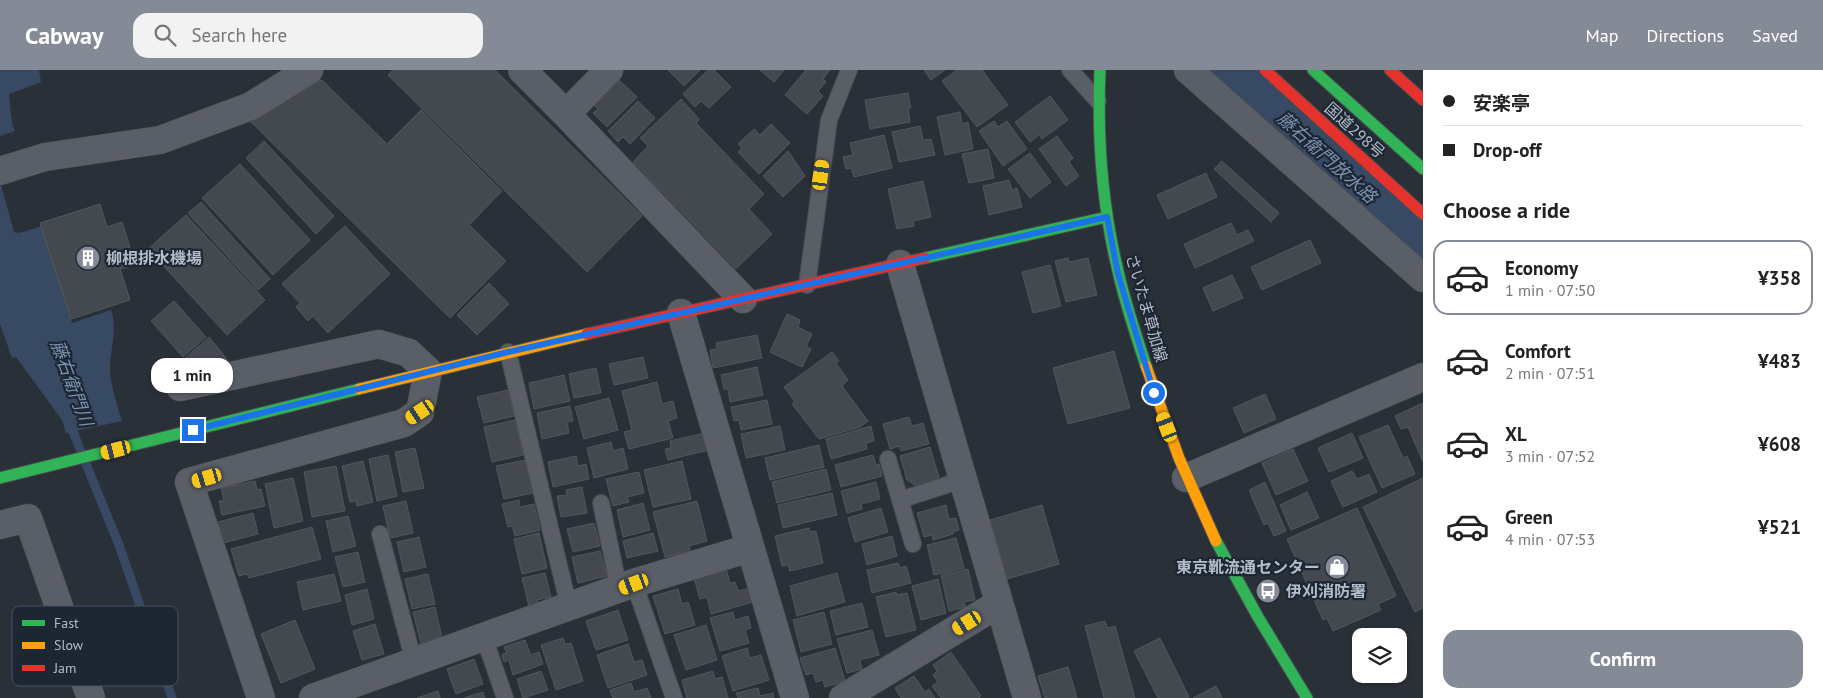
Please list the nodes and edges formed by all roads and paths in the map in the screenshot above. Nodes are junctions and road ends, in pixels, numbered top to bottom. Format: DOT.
graph roads {
  1 [pos="309,70"];
  2 [pos="522,70"];
  3 [pos="609,70"];
  4 [pos="849,70"];
  5 [pos="1070,70"];
  6 [pos="1100,70"];
  7 [pos="1188,70"];
  8 [pos="1265,70"];
  9 [pos="1313,70"];
  10 [pos="1390,70"];
  11 [pos="1423,100"];
  12 [pos="1098,101"];
  13 [pos="566,114"];
  14 [pos="1423,169"];
  15 [pos="0,171"];
  16 [pos="1423,214"];
  17 [pos="1107,217"];
  18 [pos="900,264"];
  19 [pos="1423,278"];
  20 [pos="807,285"];
  21 [pos="743,299"];
  22 [pos="681,313"];
  23 [pos="508,352"];
  24 [pos="428,371"];
  25 [pos="1423,377"];
  26 [pos="180,387"];
  27 [pos="888,459"];
  28 [pos="0,478"];
  29 [pos="1186,478"];
  30 [pos="962,480"];
  31 [pos="900,500"];
  32 [pos="601,503"];
  33 [pos="0,525"];
  34 [pos="380,534"];
  35 [pos="913,544"];
  36 [pos="750,548"];
  37 [pos="627,586"];
  38 [pos="998,604"];
  39 [pos="59,606"];
  40 [pos="569,607"];
  41 [pos="484,637"];
  42 [pos="414,662"];
  43 [pos="87,686"];
  44 [pos="91,698"];
  45 [pos="261,698"];
  46 [pos="313,698"];
  47 [pos="505,698"];
  48 [pos="674,698"];
  49 [pos="796,698"];
  50 [pos="844,698"];
  51 [pos="1027,698"];
  52 [pos="1308,698"];
  1 -- 15 [label="street"];
  2 -- 13 [label="street"];
  3 -- 13 [label="street"];
  4 -- 20 [label="lane"];
  5 -- 12 [label="lane"];
  6 -- 12 [label="main road, さいたま草加線"];
  7 -- 19 [label="street"];
  8 -- 16 [label="main road, 国道298号"];
  9 -- 14 [label="main road"];
  10 -- 11 [label="main road"];
  12 -- 17 [label="main road, さいたま草加線"];
  13 -- 21 [label="street"];
  17 -- 18 [label="main road"];
  17 -- 29 [label="main road, さいたま草加線"];
  18 -- 20 [label="main road"];
  18 -- 30 [label="street"];
  20 -- 21 [label="main road"];
  21 -- 22 [label="main road"];
  22 -- 23 [label="main road"];
  22 -- 36 [label="street"];
  23 -- 24 [label="main road"];
  23 -- 40 [label="lane"];
  24 -- 26 [label="street"];
  24 -- 28 [label="main road"];
  24 -- 45 [label="street"];
  25 -- 29 [label="street"];
  27 -- 31 [label="lane"];
  29 -- 52 [label="main road, さいたま草加線"];
  30 -- 31 [label="lane"];
  30 -- 38 [label="street"];
  31 -- 35 [label="lane"];
  32 -- 37 [label="lane"];
  33 -- 39 [label="street"];
  34 -- 42 [label="lane"];
  36 -- 37 [label="street"];
  36 -- 49 [label="street"];
  37 -- 40 [label="street"];
  37 -- 48 [label="lane"];
  38 -- 50 [label="street"];
  38 -- 51 [label="street"];
  40 -- 41 [label="street"];
  41 -- 42 [label="street"];
  41 -- 47 [label="lane"];
  42 -- 46 [label="street"];
  43 -- 44 [label="street"];
}
